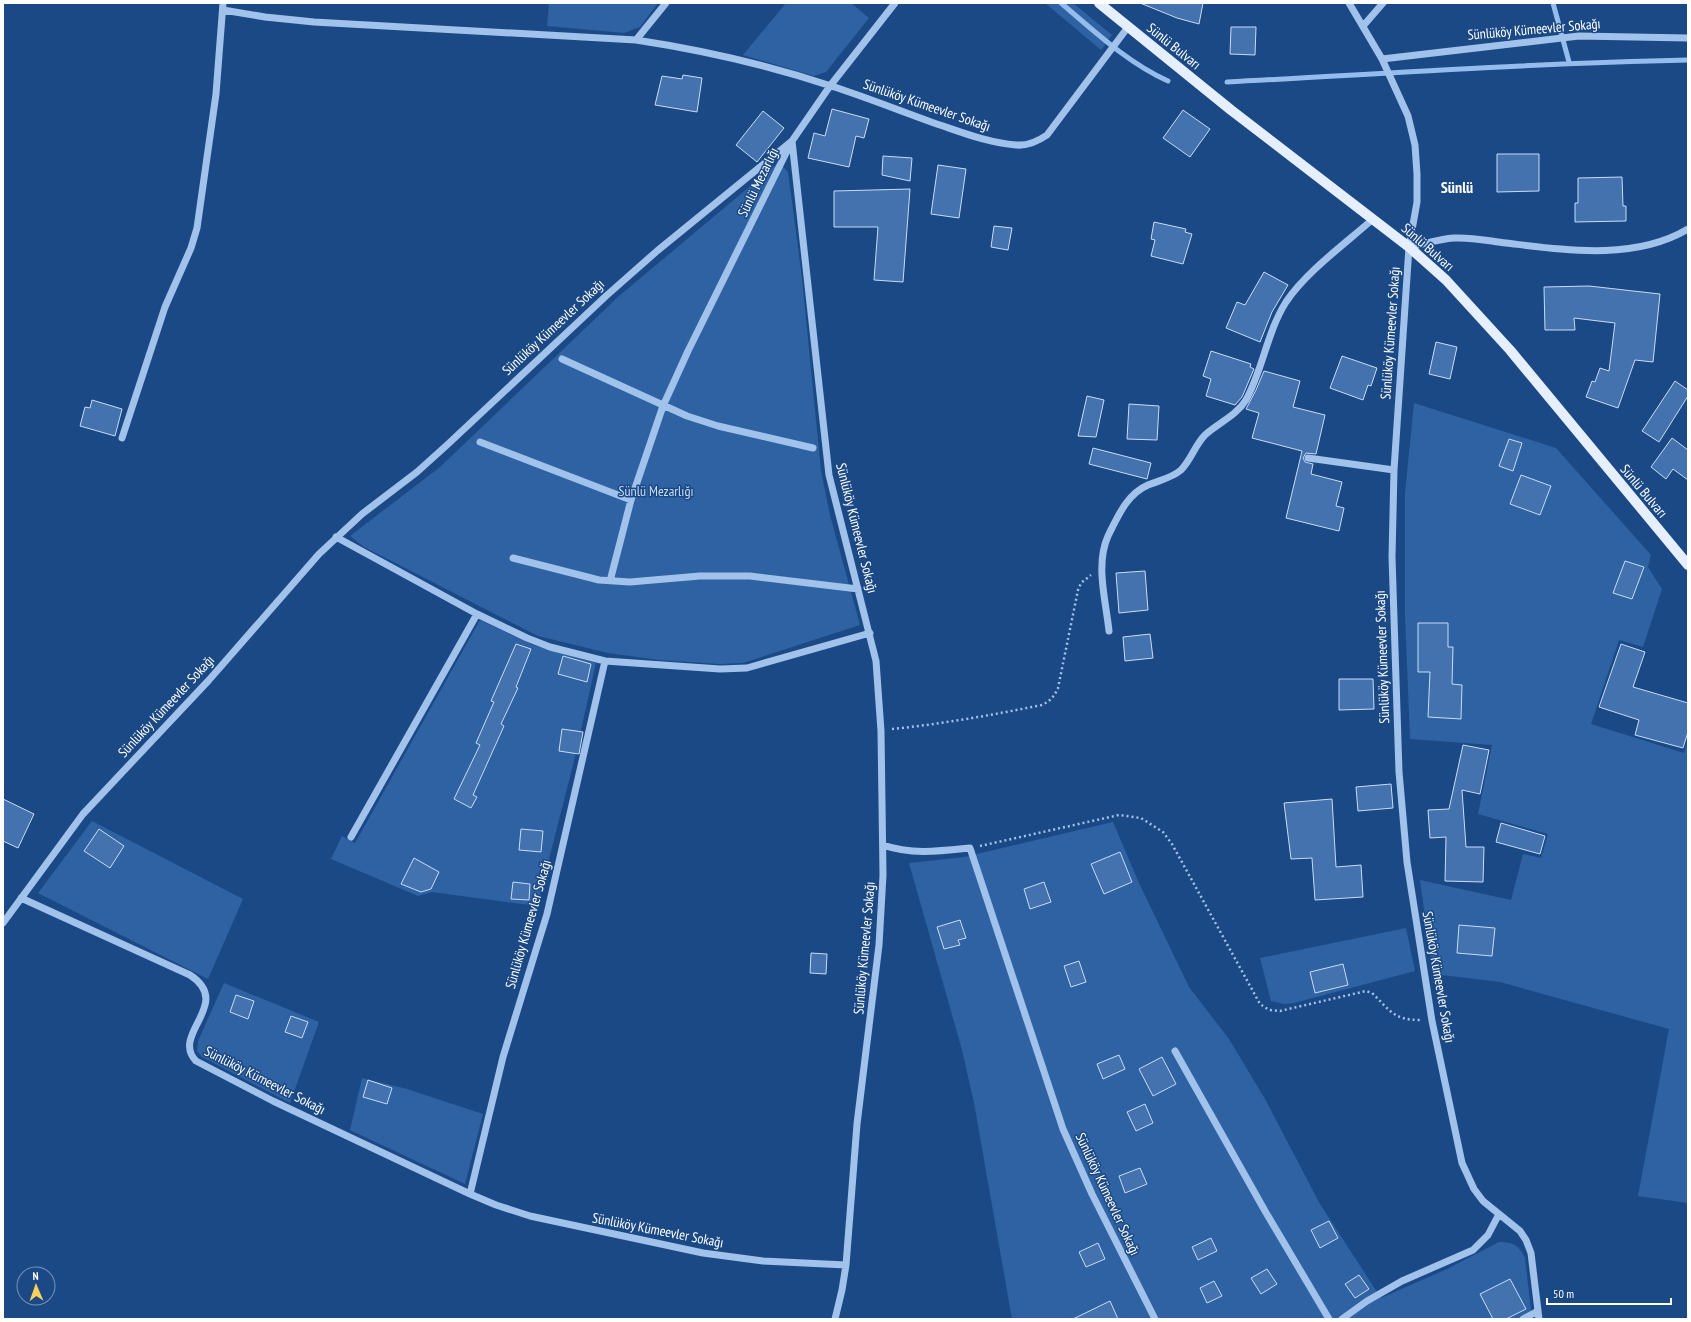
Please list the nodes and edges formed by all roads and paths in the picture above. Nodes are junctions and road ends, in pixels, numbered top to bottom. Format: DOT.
graph roads {
  1 [pos="666,3"];
  2 [pos="895,3"];
  3 [pos="1099,3"];
  4 [pos="1349,3"];
  5 [pos="1383,3"];
  6 [pos="223,7"];
  7 [pos="1364,25"];
  8 [pos="1128,27"];
  9 [pos="1688,38"];
  10 [pos="636,40"];
  11 [pos="1382,59"];
  12 [pos="830,86"];
  13 [pos="792,141"];
  14 [pos="1373,219"];
  15 [pos="1688,229"];
  16 [pos="1409,247"];
  17 [pos="562,359"];
  18 [pos="663,406"];
  19 [pos="122,438"];
  20 [pos="480,442"];
  21 [pos="813,448"];
  22 [pos="1308,458"];
  23 [pos="1394,470"];
  24 [pos="631,500"];
  25 [pos="336,537"];
  26 [pos="513,558"];
  27 [pos="1688,565"];
  28 [pos="1102,569"];
  29 [pos="610,581"];
  30 [pos="858,589"];
  31 [pos="477,614"];
  32 [pos="1109,631"];
  33 [pos="870,633"];
  34 [pos="605,661"];
  35 [pos="881,730"];
  36 [pos="351,837"];
  37 [pos="883,845"];
  38 [pos="970,848"];
  39 [pos="21,898"];
  40 [pos="3,923"];
  41 [pos="1432,1020"];
  42 [pos="1175,1051"];
  43 [pos="470,1194"];
  44 [pos="1499,1214"];
  45 [pos="846,1265"];
  46 [pos="1538,1311"];
  47 [pos="835,1319"];
  48 [pos="1156,1319"];
  49 [pos="1329,1319"];
  50 [pos="1342,1319"];
  51 [pos="1523,1319"];
  52 [pos="1539,1319"];
  1 -- 10 [label="street"];
  2 -- 12 [label="street, Sünlüköy Kümeevler Sokağı"];
  3 -- 8 [label="main road, Sünlü Bulvarı"];
  4 -- 7 [label="street"];
  5 -- 7 [label="street"];
  6 -- 10 [label="street, Sünlüköy Kümeevler Sokağı"];
  6 -- 19 [label="street"];
  7 -- 11 [label="street"];
  8 -- 12 [label="street, Sünlüköy Kümeevler Sokağı"];
  8 -- 14 [label="main road, Sünlü Bulvarı"];
  9 -- 11 [label="street, Sünlüköy Kümeevler Sokağı"];
  10 -- 12 [label="street, Sünlüköy Kümeevler Sokağı"];
  11 -- 16 [label="street"];
  12 -- 13 [label="street, Sünlüköy Kümeevler Sokağı"];
  13 -- 18 [label="street, Sünlü Mezarlığı"];
  13 -- 25 [label="street, Sünlüköy Kümeevler Sokağı"];
  13 -- 30 [label="street, Sünlüköy Kümeevler Sokağı"];
  14 -- 16 [label="main road, Sünlü Bulvarı"];
  14 -- 28 [label="street"];
  15 -- 16 [label="street, Sünlüköy Kümeevler Sokağı"];
  16 -- 23 [label="street, Sünlüköy Kümeevler Sokağı"];
  16 -- 27 [label="main road, Sünlü Bulvarı"];
  17 -- 18 [label="street"];
  18 -- 21 [label="street"];
  18 -- 24 [label="street, Sünlü Mezarlığı"];
  20 -- 24 [label="street"];
  22 -- 23 [label="street"];
  23 -- 41 [label="street, Sünlüköy Kümeevler Sokağı"];
  24 -- 29 [label="street, Sünlü Mezarlığı"];
  25 -- 31 [label="street"];
  25 -- 39 [label="street, Sünlüköy Kümeevler Sokağı"];
  26 -- 29 [label="street"];
  28 -- 32 [label="street"];
  28 -- 35 [label="path"];
  29 -- 30 [label="street"];
  30 -- 33 [label="street, Sünlüköy Kümeevler Sokağı"];
  31 -- 34 [label="street"];
  31 -- 36 [label="street"];
  33 -- 34 [label="street"];
  33 -- 35 [label="street, Sünlüköy Kümeevler Sokağı"];
  34 -- 43 [label="street, Sünlüköy Kümeevler Sokağı"];
  35 -- 37 [label="street, Sünlüköy Kümeevler Sokağı"];
  37 -- 38 [label="street"];
  37 -- 45 [label="street, Sünlüköy Kümeevler Sokağı"];
  38 -- 41 [label="path"];
  38 -- 48 [label="street, Sünlüköy Kümeevler Sokağı"];
  39 -- 40 [label="street, Sünlüköy Kümeevler Sokağı"];
  39 -- 43 [label="street, Sünlüköy Kümeevler Sokağı"];
  41 -- 44 [label="street, Sünlüköy Kümeevler Sokağı"];
  42 -- 49 [label="street"];
  43 -- 45 [label="street, Sünlüköy Kümeevler Sokağı"];
  44 -- 46 [label="street, Sünlüköy Kümeevler Sokağı"];
  44 -- 50 [label="street"];
  45 -- 47 [label="street, Sünlüköy Kümeevler Sokağı"];
  46 -- 51 [label="street"];
  46 -- 52 [label="street, Sünlüköy Kümeevler Sokağı"];
}
